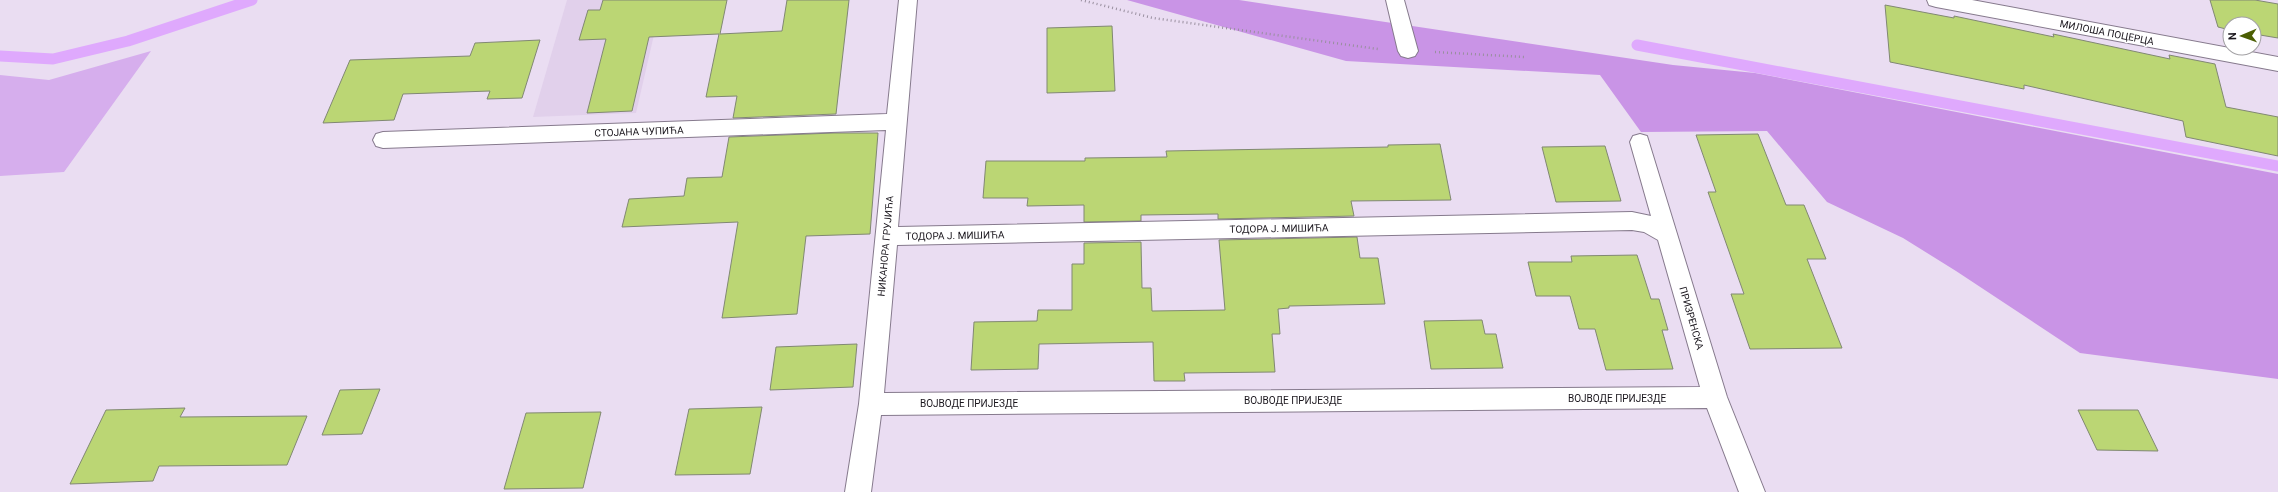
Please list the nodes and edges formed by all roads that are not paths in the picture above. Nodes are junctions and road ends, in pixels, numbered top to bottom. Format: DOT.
graph roads {
  1 [pos="908,0"];
  2 [pos="1395,0"];
  3 [pos="1936,0"];
  4 [pos="1408,51"];
  5 [pos="2278,64"];
  6 [pos="895,122"];
  7 [pos="382,140"];
  8 [pos="1640,142"];
  9 [pos="1667,235"];
  10 [pos="886,236"];
  11 [pos="1714,397"];
  12 [pos="871,404"];
  13 [pos="858,492"];
  14 [pos="1752,492"];
  1 -- 6 [label="street, НИКАНОРА ГРУЈИЋА"];
  2 -- 4 [label="street"];
  3 -- 5 [label="street, МИЛОША ПОЦЕРЦА"];
  6 -- 7 [label="street, СТОЈАНА ЧУПИЋА"];
  6 -- 10 [label="street, НИКАНОРА ГРУЈИЋА"];
  8 -- 9 [label="street, ПРИЗРЕНСКА"];
  9 -- 10 [label="street, ТОДОРА Ј. МИШИЋА"];
  9 -- 11 [label="street, ПРИЗРЕНСКА"];
  10 -- 12 [label="street, НИКАНОРА ГРУЈИЋА"];
  11 -- 12 [label="street, ВОЈВОДЕ ПРИЈЕЗДЕ"];
  11 -- 14 [label="street, ПРИЗРЕНСКА"];
  12 -- 13 [label="street, НИКАНОРА ГРУЈИЋА"];
}
